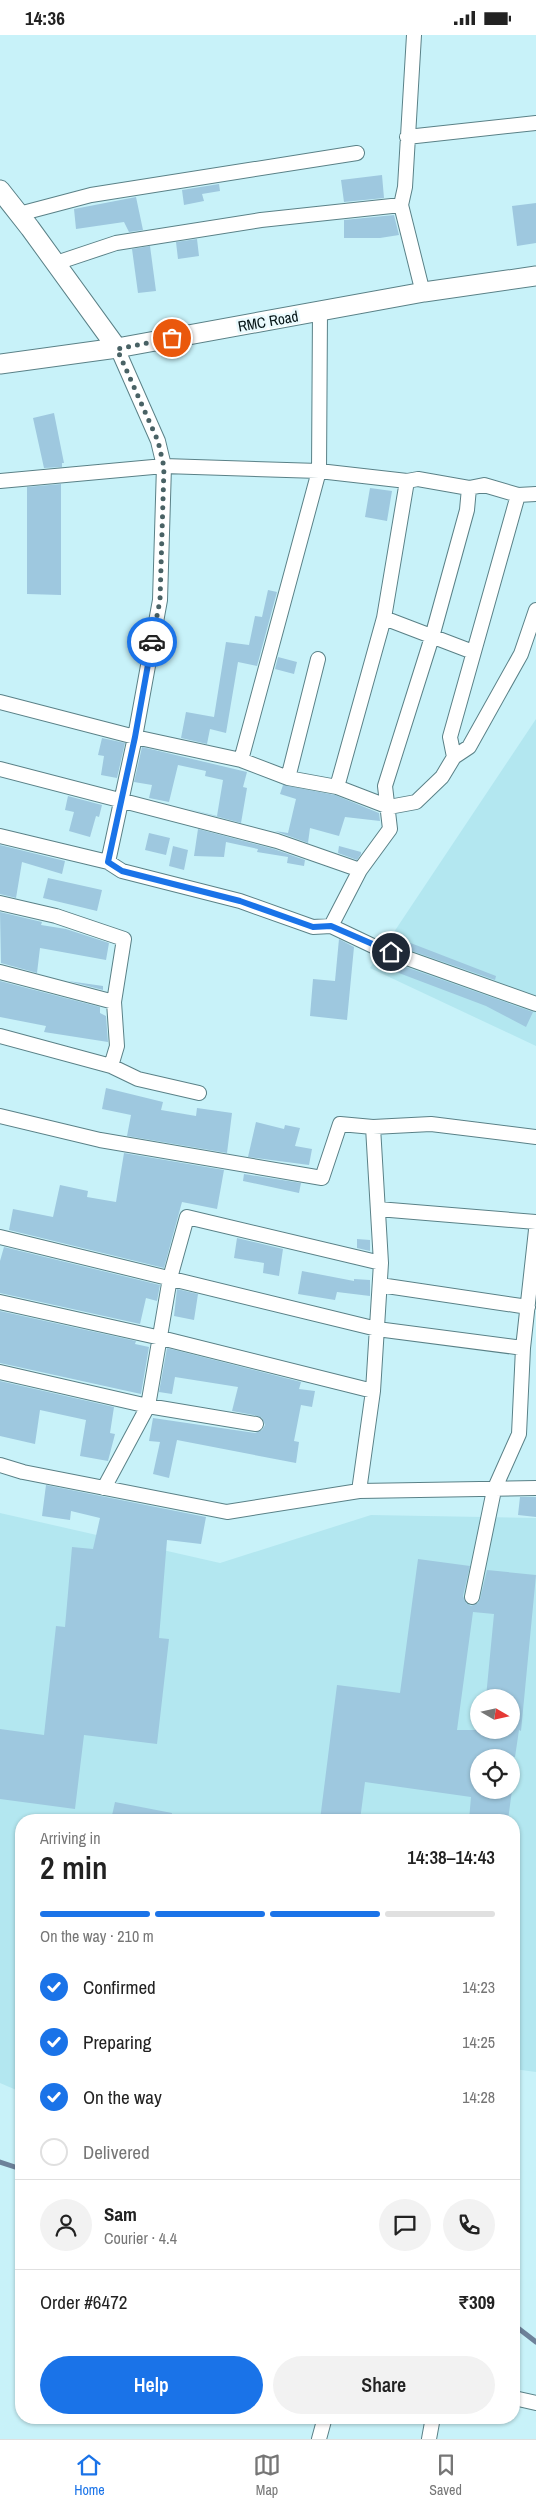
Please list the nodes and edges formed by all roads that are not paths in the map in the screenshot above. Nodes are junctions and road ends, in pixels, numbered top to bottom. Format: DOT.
graph roads {
  1 [pos="414,35"];
  2 [pos="536,123"];
  3 [pos="407,137"];
  4 [pos="356,153"];
  5 [pos="0,191"];
  6 [pos="401,205"];
  7 [pos="19,214"];
  8 [pos="56,263"];
  9 [pos="536,269"];
  10 [pos="536,276"];
  11 [pos="421,285"];
  12 [pos="320,311"];
  13 [pos="113,344"];
  14 [pos="0,354"];
  15 [pos="0,364"];
  16 [pos="164,467"];
  17 [pos="319,471"];
  18 [pos="0,481"];
  19 [pos="407,481"];
  20 [pos="469,489"];
  21 [pos="536,494"];
  22 [pos="518,495"];
  23 [pos="536,610"];
  24 [pos="384,618"];
  25 [pos="432,637"];
  26 [pos="473,652"];
  27 [pos="318,659"];
  28 [pos="0,702"];
  29 [pos="135,737"];
  30 [pos="454,757"];
  31 [pos="242,760"];
  32 [pos="0,769"];
  33 [pos="288,778"];
  34 [pos="337,787"];
  35 [pos="122,801"];
  36 [pos="389,807"];
  37 [pos="0,836"];
  38 [pos="108,862"];
  39 [pos="360,870"];
  40 [pos="0,903"];
  41 [pos="331,926"];
  42 [pos="0,972"];
  43 [pos="114,1002"];
  44 [pos="536,1004"];
  45 [pos="0,1036"];
  46 [pos="111,1066"];
  47 [pos="199,1093"];
  48 [pos="0,1116"];
  49 [pos="373,1127"];
  50 [pos="536,1137"];
  51 [pos="378,1209"];
  52 [pos="536,1222"];
  53 [pos="536,1230"];
  54 [pos="0,1237"];
  55 [pos="381,1263"];
  56 [pos="170,1278"];
  57 [pos="380,1285"];
  58 [pos="0,1302"];
  59 [pos="528,1307"];
  60 [pos="377,1329"];
  61 [pos="161,1338"];
  62 [pos="523,1348"];
  63 [pos="0,1372"];
  64 [pos="373,1391"];
  65 [pos="148,1406"];
  66 [pos="256,1424"];
  67 [pos="0,1465"];
  68 [pos="104,1487"];
  69 [pos="536,1488"];
  70 [pos="494,1490"];
  71 [pos="359,1491"];
  72 [pos="472,1597"];
  73 [pos="520,2399"];
  74 [pos="536,2403"];
  75 [pos="323,2424"];
  76 [pos="432,2424"];
  77 [pos="319,2439"];
  78 [pos="429,2439"];
  1 -- 3 [label="street"];
  2 -- 3 [label="street"];
  3 -- 6 [label="street"];
  4 -- 7 [label="street"];
  5 -- 7 [label="street"];
  6 -- 8 [label="street"];
  6 -- 11 [label="street"];
  7 -- 8 [label="street"];
  8 -- 13 [label="street"];
  9 -- 11 [label="street, RMC Road"];
  10 -- 12 [label="street, RMC Road"];
  11 -- 13 [label="street, RMC Road"];
  12 -- 13 [label="street, RMC Road"];
  12 -- 17 [label="street"];
  13 -- 14 [label="street, RMC Road"];
  13 -- 15 [label="street, RMC Road"];
  13 -- 16 [label="street"];
  16 -- 17 [label="street"];
  16 -- 18 [label="street"];
  16 -- 29 [label="street"];
  17 -- 19 [label="street"];
  17 -- 31 [label="street"];
  19 -- 20 [label="street"];
  19 -- 24 [label="street"];
  20 -- 22 [label="street"];
  20 -- 25 [label="street"];
  21 -- 22 [label="street"];
  22 -- 26 [label="street"];
  23 -- 30 [label="street"];
  24 -- 25 [label="street"];
  24 -- 34 [label="street"];
  25 -- 26 [label="street"];
  25 -- 36 [label="street"];
  26 -- 30 [label="street"];
  27 -- 33 [label="street"];
  28 -- 29 [label="street"];
  29 -- 31 [label="street"];
  29 -- 35 [label="street"];
  30 -- 36 [label="street"];
  31 -- 33 [label="street"];
  32 -- 35 [label="street"];
  33 -- 34 [label="street"];
  34 -- 36 [label="street"];
  35 -- 38 [label="street"];
  35 -- 39 [label="street"];
  36 -- 39 [label="street"];
  37 -- 38 [label="street"];
  38 -- 41 [label="street"];
  39 -- 41 [label="street"];
  40 -- 43 [label="street"];
  41 -- 44 [label="street"];
  42 -- 43 [label="street"];
  43 -- 46 [label="street"];
  45 -- 46 [label="street"];
  46 -- 47 [label="street"];
  48 -- 49 [label="street"];
  49 -- 50 [label="street"];
  49 -- 51 [label="street"];
  51 -- 52 [label="street"];
  51 -- 55 [label="street"];
  53 -- 59 [label="street"];
  54 -- 56 [label="street"];
  55 -- 56 [label="street"];
  55 -- 57 [label="street"];
  56 -- 60 [label="street"];
  56 -- 61 [label="street"];
  57 -- 59 [label="street"];
  57 -- 60 [label="street"];
  58 -- 61 [label="street"];
  59 -- 62 [label="street"];
  60 -- 62 [label="street"];
  60 -- 64 [label="street"];
  61 -- 64 [label="street"];
  61 -- 65 [label="street"];
  62 -- 70 [label="street"];
  63 -- 65 [label="street"];
  64 -- 71 [label="street"];
  65 -- 66 [label="street"];
  65 -- 68 [label="street"];
  67 -- 68 [label="street"];
  68 -- 71 [label="street"];
  69 -- 70 [label="street"];
  70 -- 71 [label="street"];
  70 -- 72 [label="street"];
  73 -- 74 [label="street"];
  75 -- 77 [label="street"];
  76 -- 78 [label="street"];
}
